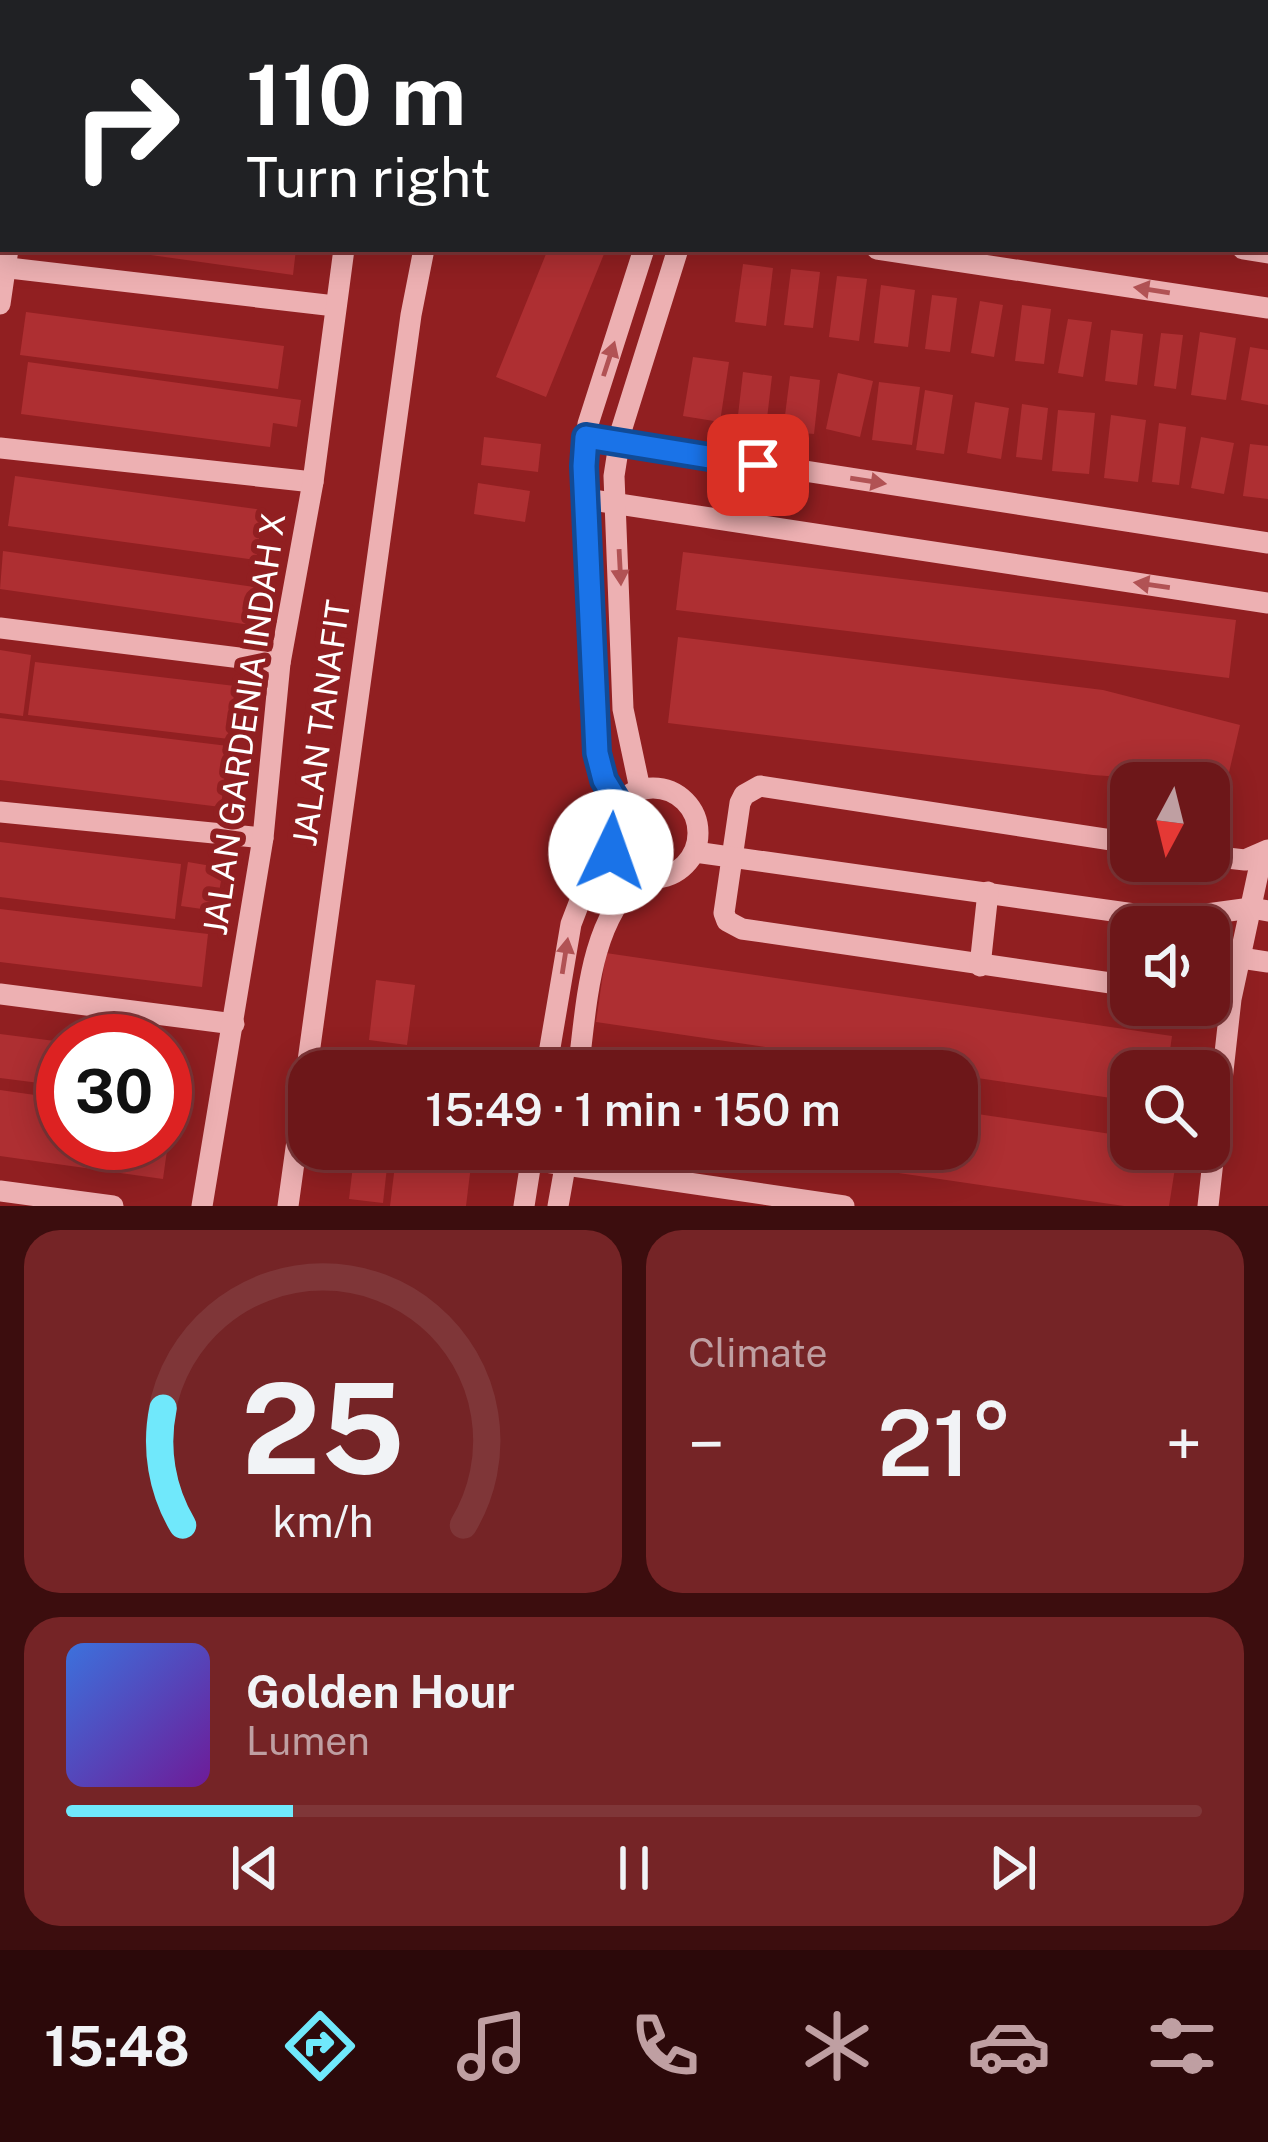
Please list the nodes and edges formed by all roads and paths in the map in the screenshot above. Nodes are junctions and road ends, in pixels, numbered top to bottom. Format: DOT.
graph roads {
  1 [pos="343,252"];
  2 [pos="423,252"];
  3 [pos="643,252"];
  4 [pos="677,252"];
  5 [pos="897,252"];
  6 [pos="4,261"];
  7 [pos="0,304"];
  8 [pos="334,306"];
  9 [pos="1268,308"];
  10 [pos="586,437"];
  11 [pos="619,443"];
  12 [pos="0,448"];
  13 [pos="313,482"];
  14 [pos="586,499"];
  15 [pos="617,506"];
  16 [pos="1268,542"];
  17 [pos="1268,603"];
  18 [pos="0,628"];
  19 [pos="280,662"];
  20 [pos="640,789"];
  21 [pos="618,803"];
  22 [pos="0,812"];
  23 [pos="263,838"];
  24 [pos="1110,840"];
  25 [pos="611,852"];
  26 [pos="695,852"];
  27 [pos="1265,852"];
  28 [pos="731,857"];
  29 [pos="1230,858"];
  30 [pos="640,877"];
  31 [pos="988,892"];
  32 [pos="1259,909"];
  33 [pos="1110,912"];
  34 [pos="1230,952"];
  35 [pos="1241,958"];
  36 [pos="1268,962"];
  37 [pos="980,966"];
  38 [pos="1230,979"];
  39 [pos="1110,983"];
  40 [pos="0,994"];
  41 [pos="234,1024"];
  42 [pos="1218,1026"];
  43 [pos="550,1050"];
  44 [pos="582,1050"];
  45 [pos="530,1170"];
  46 [pos="564,1170"];
  47 [pos="645,1170"];
  48 [pos="0,1191"];
  49 [pos="112,1206"];
  50 [pos="202,1206"];
  51 [pos="288,1206"];
  52 [pos="524,1206"];
  53 [pos="557,1206"];
  54 [pos="844,1206"];
  55 [pos="1208,1206"];
  1 -- 8 [label="street, JALAN GARDENIA INDAH X"];
  2 -- 51 [label="street, JALAN TANAFIT"];
  10 -- 3 [label="street, one-way"];
  4 -- 11 [label="street"];
  9 -- 5 [label="street, one-way"];
  6 -- 7 [label="street"];
  6 -- 8 [label="street"];
  8 -- 13 [label="street, JALAN GARDENIA INDAH X"];
  10 -- 11 [label="street"];
  10 -- 14 [label="street"];
  11 -- 15 [label="street"];
  11 -- 16 [label="street, one-way"];
  12 -- 13 [label="street"];
  13 -- 19 [label="street, JALAN GARDENIA INDAH X"];
  14 -- 15 [label="street"];
  14 -- 21 [label="street"];
  17 -- 15 [label="street, one-way"];
  15 -- 20 [label="street, one-way"];
  18 -- 19 [label="street"];
  19 -- 23 [label="street, JALAN GARDENIA INDAH X"];
  20 -- 21 [label="street"];
  20 -- 26 [label="street"];
  21 -- 25 [label="street"];
  22 -- 23 [label="street"];
  23 -- 41 [label="street, JALAN GARDENIA INDAH X"];
  24 -- 28 [label="street"];
  25 -- 30 [label="street"];
  43 -- 25 [label="street, one-way"];
  26 -- 28 [label="street"];
  26 -- 30 [label="street"];
  27 -- 29 [label="street"];
  27 -- 32 [label="street"];
  28 -- 31 [label="street"];
  28 -- 37 [label="street"];
  30 -- 44 [label="street"];
  31 -- 33 [label="street"];
  31 -- 37 [label="street"];
  32 -- 35 [label="street"];
  34 -- 35 [label="street"];
  35 -- 36 [label="street"];
  35 -- 38 [label="street"];
  37 -- 39 [label="street"];
  40 -- 41 [label="street"];
  41 -- 50 [label="street, JALAN GARDENIA INDAH X"];
  42 -- 55 [label="street"];
  45 -- 52 [label="street"];
  46 -- 53 [label="street"];
  47 -- 54 [label="street"];
  48 -- 49 [label="street"];
}
